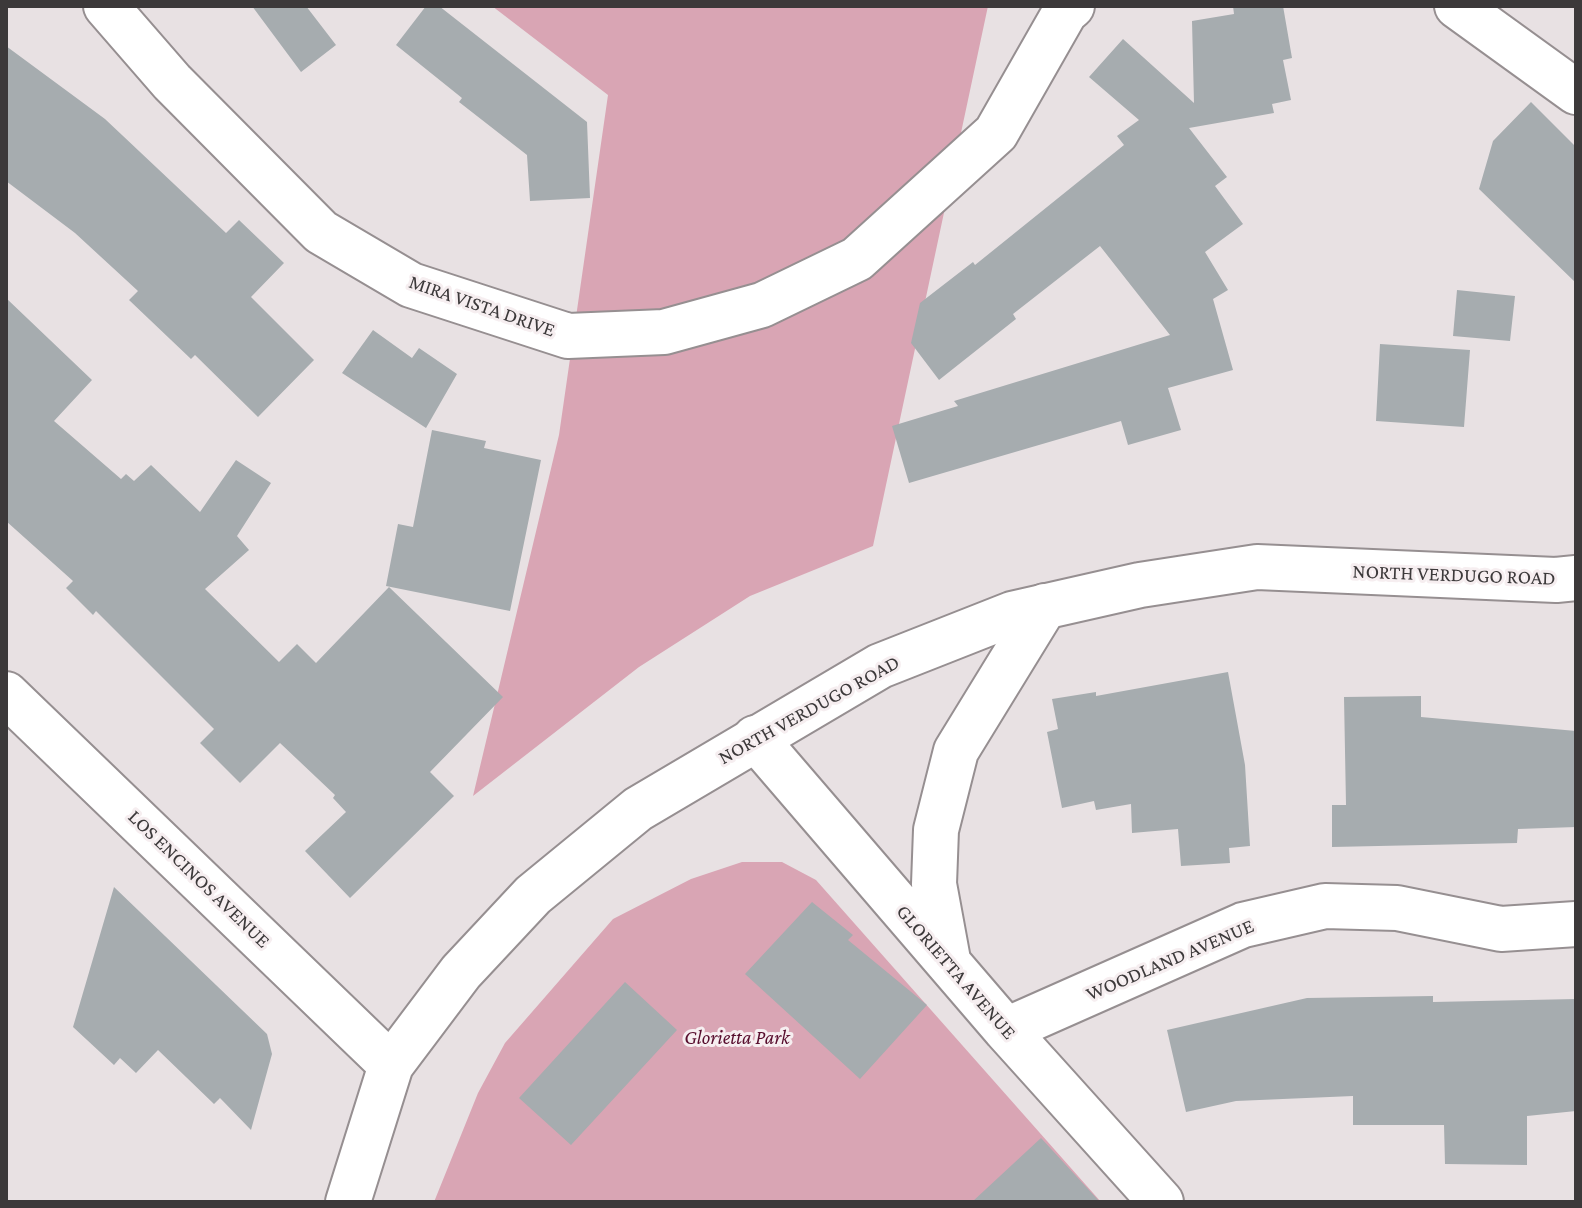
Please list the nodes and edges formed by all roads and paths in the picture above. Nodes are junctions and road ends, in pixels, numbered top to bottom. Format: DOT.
graph roads {
  1 [pos="106,6"];
  2 [pos="1072,6"];
  3 [pos="1457,6"];
  4 [pos="1576,92"];
  5 [pos="1576,578"];
  6 [pos="1045,606"];
  7 [pos="6,694"];
  8 [pos="755,738"];
  9 [pos="1576,924"];
  10 [pos="948,960"];
  11 [pos="1006,1030"];
  12 [pos="391,1065"];
  13 [pos="348,1202"];
  14 [pos="1161,1202"];
  1 -- 2 [label="street, MIRA VISTA DRIVE"];
  3 -- 4 [label="street"];
  5 -- 6 [label="street, NORTH VERDUGO ROAD"];
  6 -- 8 [label="street, NORTH VERDUGO ROAD"];
  6 -- 10 [label="street"];
  7 -- 12 [label="street, LOS ENCINOS AVENUE"];
  8 -- 10 [label="street, GLORIETTA AVENUE"];
  8 -- 12 [label="street, NORTH VERDUGO ROAD"];
  9 -- 11 [label="street, WOODLAND AVENUE"];
  10 -- 11 [label="street, GLORIETTA AVENUE"];
  11 -- 14 [label="street, GLORIETTA AVENUE"];
  12 -- 13 [label="street, NORTH VERDUGO ROAD"];
}
